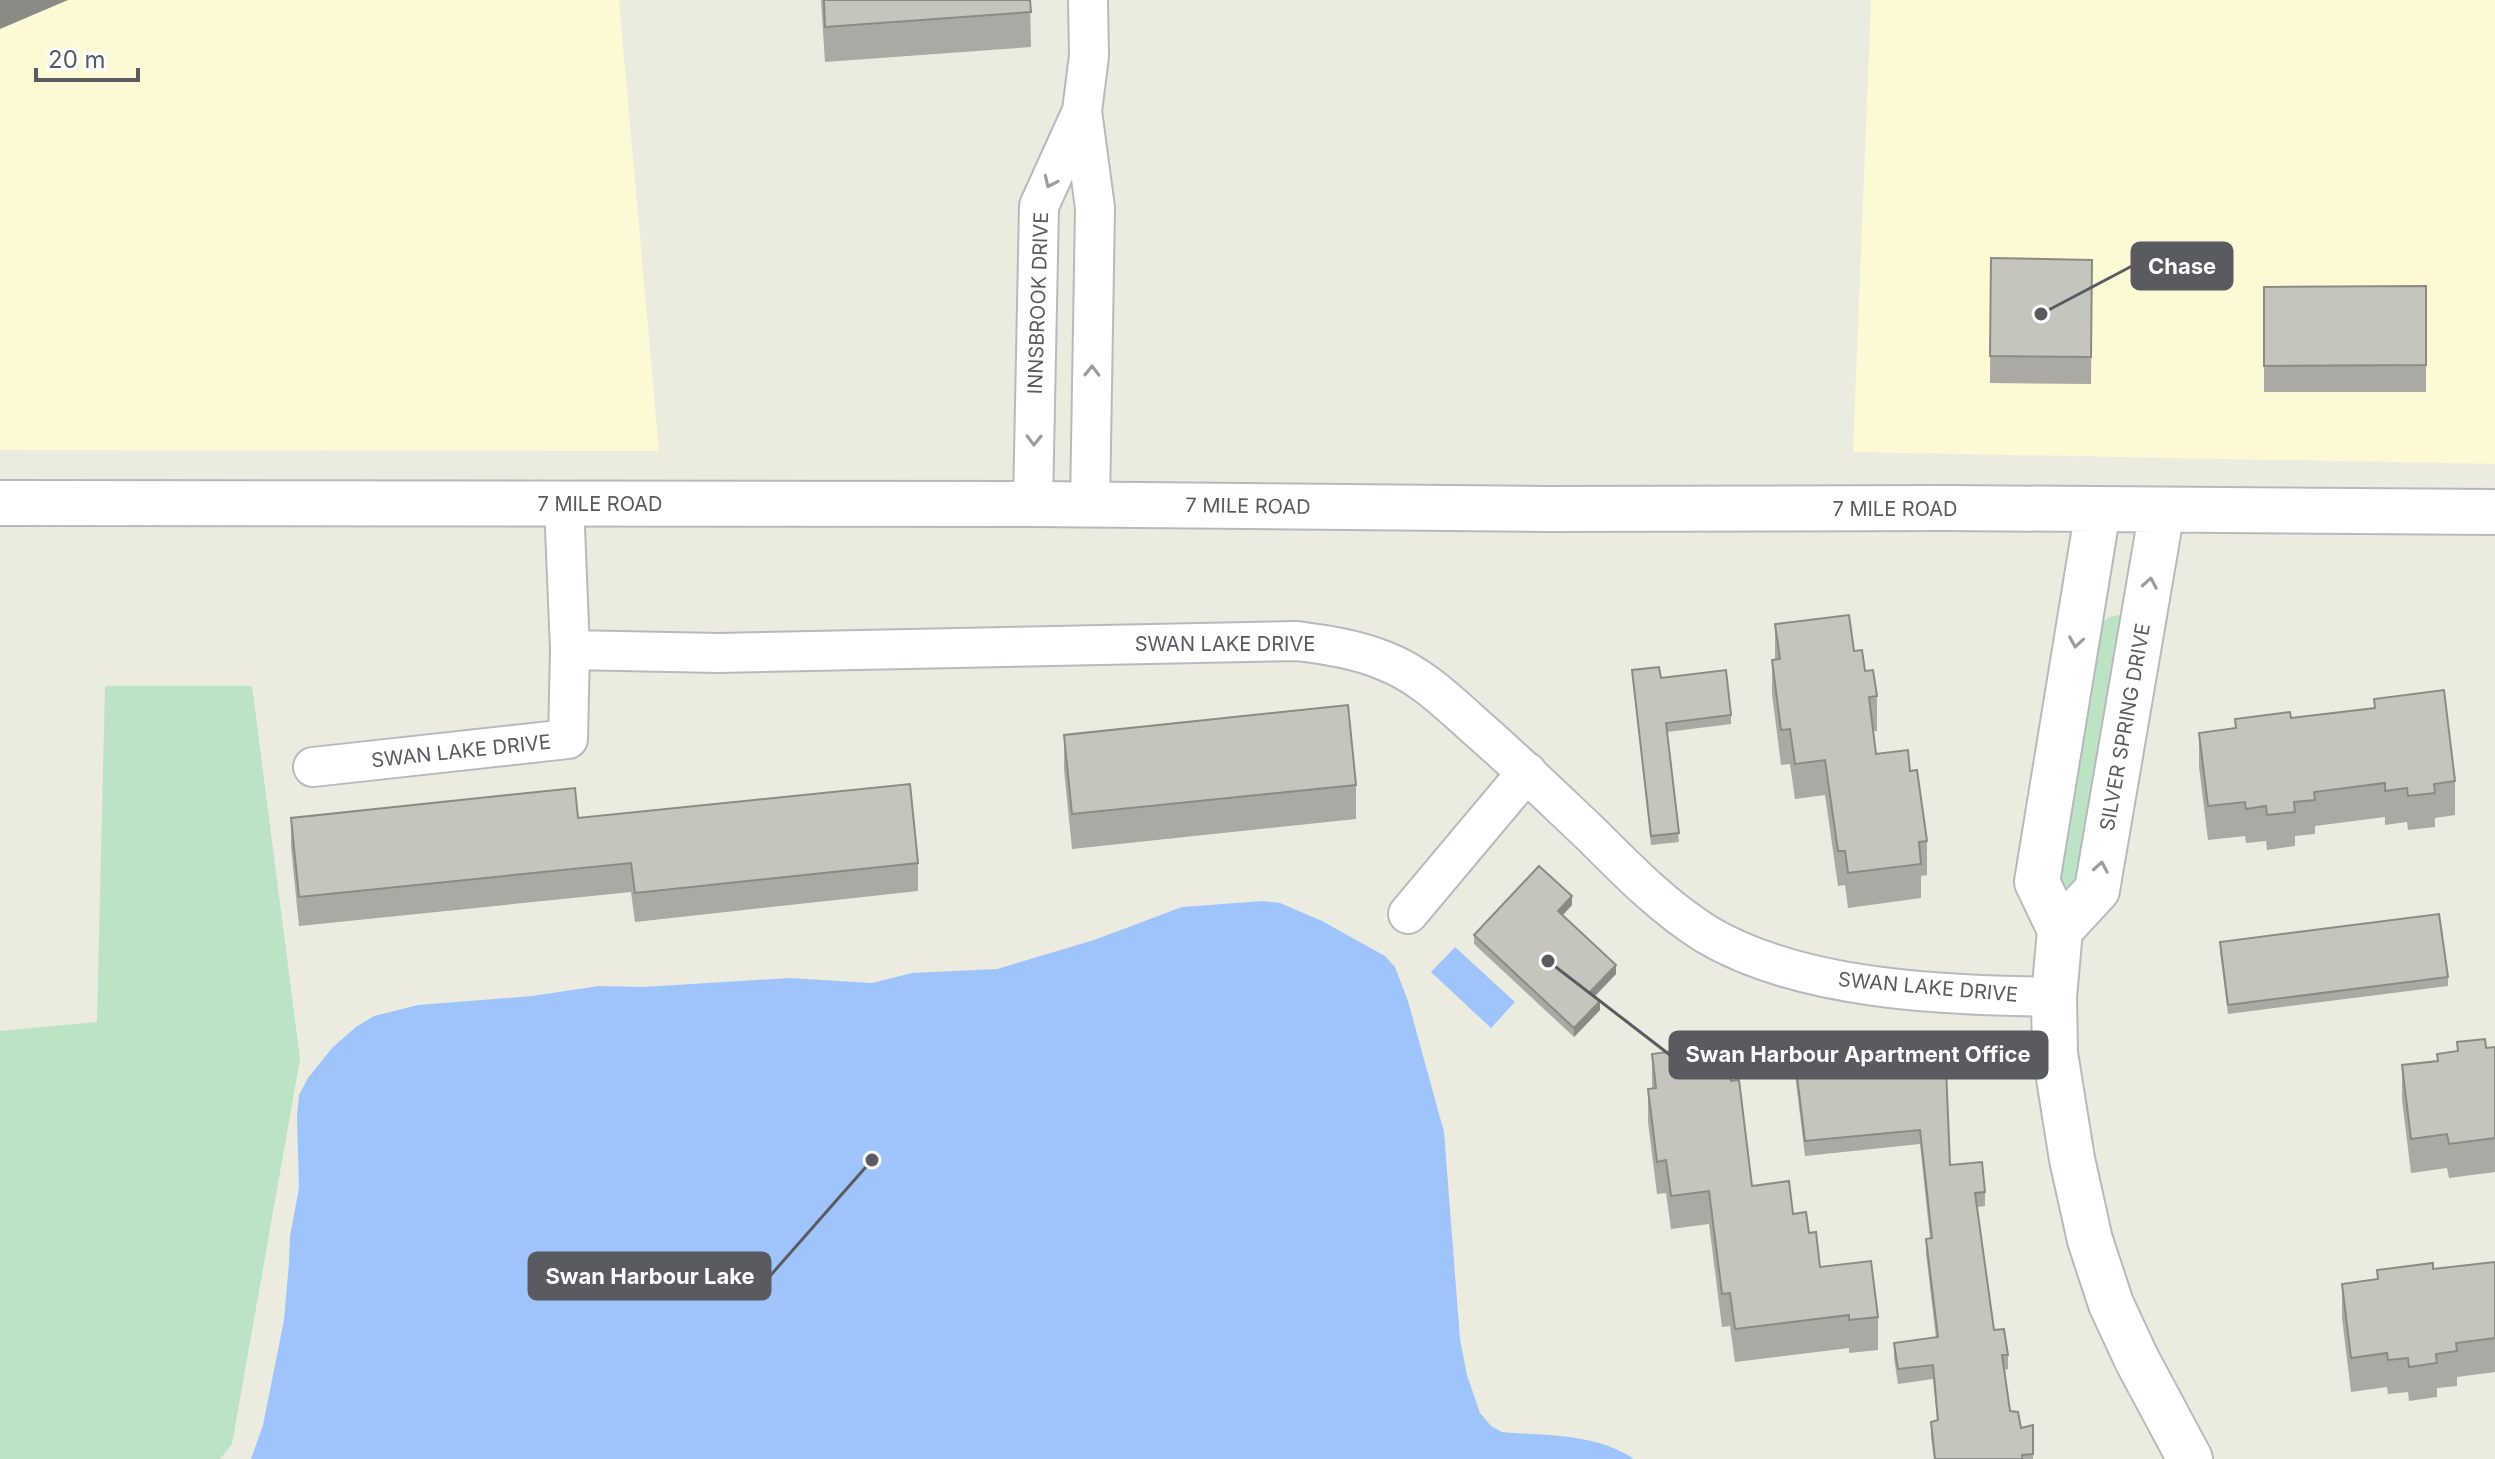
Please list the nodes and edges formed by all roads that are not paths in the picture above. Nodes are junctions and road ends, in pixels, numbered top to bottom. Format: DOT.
graph roads {
  1 [pos="1088,0"];
  2 [pos="1082,111"];
  3 [pos="0,503"];
  4 [pos="564,504"];
  5 [pos="1033,504"];
  6 [pos="1090,505"];
  7 [pos="2098,510"];
  8 [pos="2162,510"];
  9 [pos="2495,512"];
  10 [pos="570,650"];
  11 [pos="313,767"];
  12 [pos="1527,772"];
  13 [pos="1408,914"];
  14 [pos="2060,930"];
  15 [pos="2054,997"];
  16 [pos="2190,1459"];
  1 -- 2 [label="street, INNSBROOK DRIVE"];
  2 -- 5 [label="street, INNSBROOK DRIVE, one-way"];
  6 -- 2 [label="street, INNSBROOK DRIVE, one-way"];
  3 -- 4 [label="street, 7 MILE ROAD"];
  4 -- 5 [label="street, 7 MILE ROAD"];
  4 -- 10 [label="street, SWAN LAKE DRIVE"];
  5 -- 6 [label="street, 7 MILE ROAD"];
  6 -- 7 [label="street, 7 MILE ROAD"];
  7 -- 8 [label="street, 7 MILE ROAD"];
  7 -- 14 [label="street, one-way"];
  8 -- 9 [label="street, 7 MILE ROAD"];
  14 -- 8 [label="street, SILVER SPRING DRIVE, one-way"];
  10 -- 11 [label="street, SWAN LAKE DRIVE"];
  10 -- 12 [label="street, SWAN LAKE DRIVE"];
  12 -- 13 [label="street"];
  12 -- 15 [label="street, SWAN LAKE DRIVE"];
  14 -- 15 [label="street"];
  15 -- 16 [label="street"];
}
